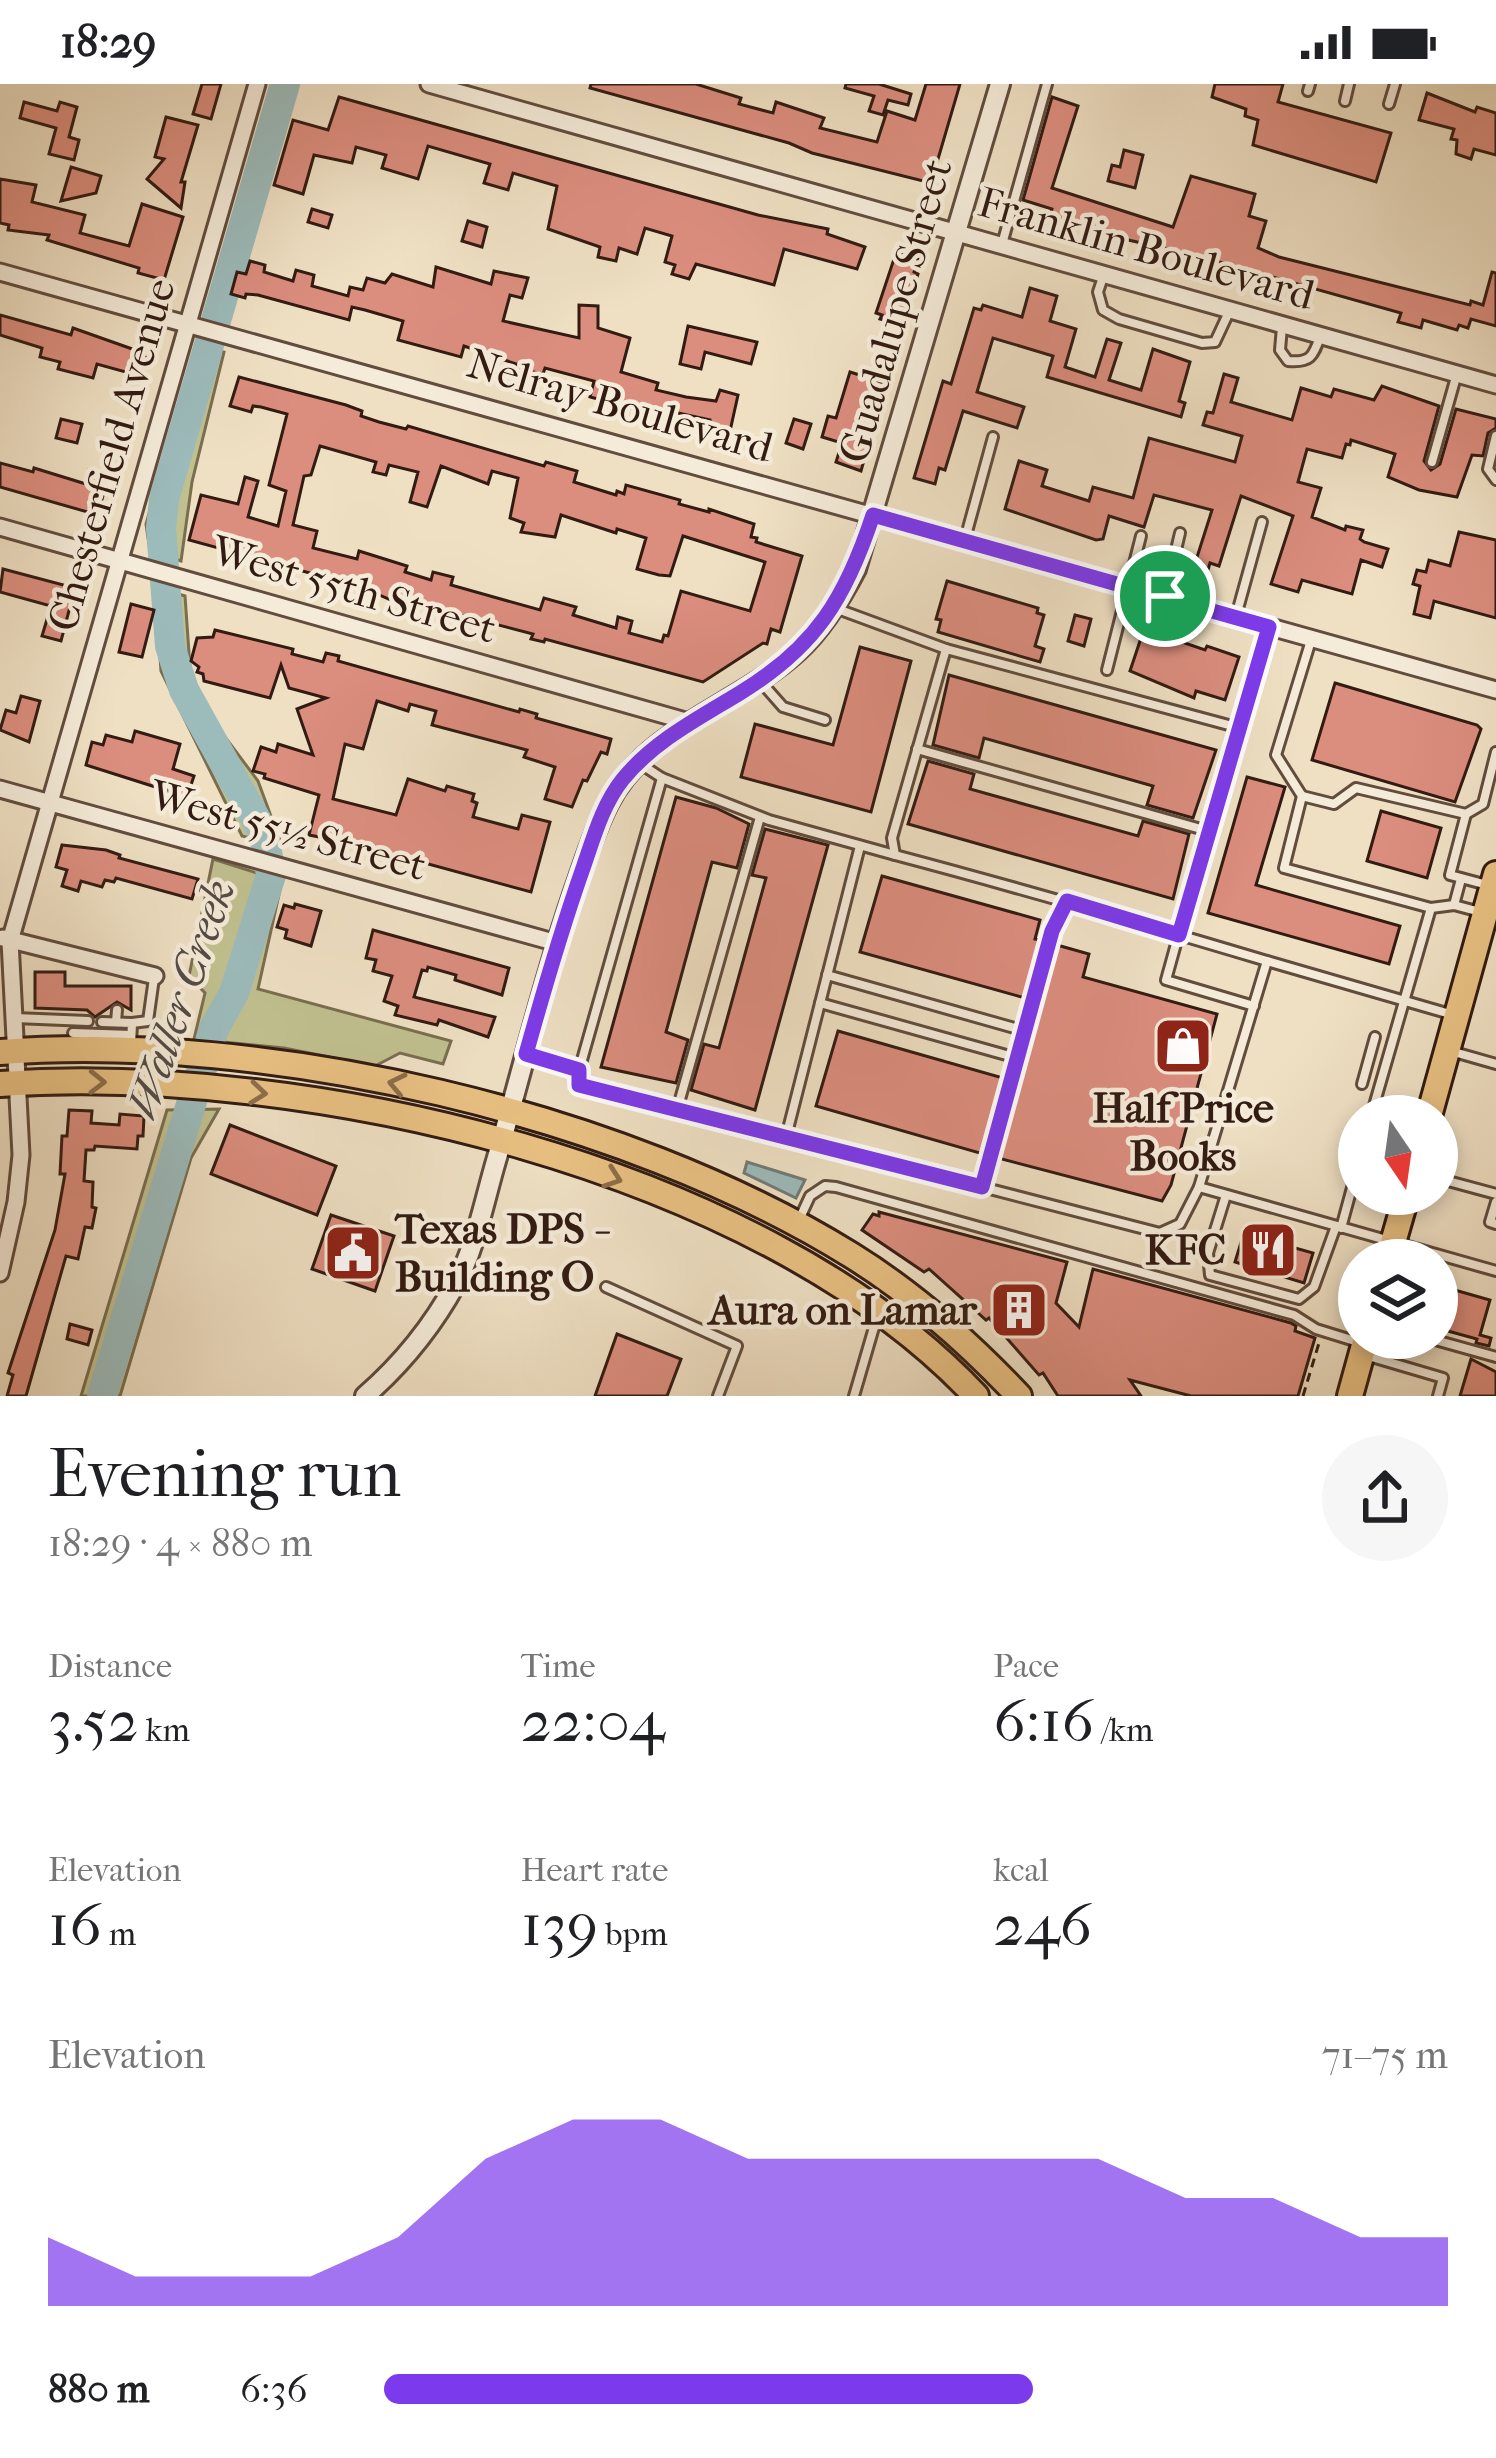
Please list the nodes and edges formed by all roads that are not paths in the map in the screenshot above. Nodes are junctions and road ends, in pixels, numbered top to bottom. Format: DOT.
graph roads {
  1 [pos="257,84"];
  2 [pos="429,84"];
  3 [pos="1000,84"];
  4 [pos="1047,84"];
  5 [pos="1349,84"];
  6 [pos="1395,84"];
  7 [pos="1345,101"];
  8 [pos="1389,104"];
  9 [pos="957,232"];
  10 [pos="1002,244"];
  11 [pos="0,272"];
  12 [pos="1104,274"];
  13 [pos="1229,312"];
  14 [pos="187,322"];
  15 [pos="1282,327"];
  16 [pos="1320,337"];
  17 [pos="1457,375"];
  18 [pos="1496,385"];
  19 [pos="993,436"];
  20 [pos="1496,436"];
  21 [pos="1432,462"];
  22 [pos="1496,480"];
  23 [pos="873,515"];
  24 [pos="1262,522"];
  25 [pos="0,526"];
  26 [pos="1180,533"];
  27 [pos="1141,536"];
  28 [pos="964,540"];
  29 [pos="119,560"];
  30 [pos="1129,586"];
  31 [pos="1165,596"];
  32 [pos="833,608"];
  33 [pos="1236,616"];
  34 [pos="1269,627"];
  35 [pos="1312,637"];
  36 [pos="946,649"];
  37 [pos="1107,670"];
  38 [pos="760,680"];
  39 [pos="1496,690"];
  40 [pos="825,720"];
  41 [pos="688,722"];
  42 [pos="1237,727"];
  43 [pos="917,749"];
  44 [pos="1496,752"];
  45 [pos="639,763"];
  46 [pos="662,778"];
  47 [pos="0,789"];
  48 [pos="1303,796"];
  49 [pos="49,803"];
  50 [pos="1466,814"];
  51 [pos="760,816"];
  52 [pos="1208,831"];
  53 [pos="860,846"];
  54 [pos="895,856"];
  55 [pos="1461,878"];
  56 [pos="1494,880"];
  57 [pos="1067,901"];
  58 [pos="1454,905"];
  59 [pos="1431,908"];
  60 [pos="1488,923"];
  61 [pos="1179,935"];
  62 [pos="5,939"];
  63 [pos="557,943"];
  64 [pos="1267,962"];
  65 [pos="827,975"];
  66 [pos="155,976"];
  67 [pos="1403,1000"];
  68 [pos="820,1003"];
  69 [pos="1253,1006"];
  70 [pos="117,1010"];
  71 [pos="1456,1016"];
  72 [pos="15,1018"];
  73 [pos="73,1020"];
  74 [pos="88,1021"];
  75 [pos="102,1022"];
  76 [pos="116,1022"];
  77 [pos="132,1023"];
  78 [pos="1025,1031"];
  79 [pos="1376,1037"];
  80 [pos="72,1042"];
  81 [pos="131,1044"];
  82 [pos="1447,1050"];
  83 [pos="9,1051"];
  84 [pos="526,1054"];
  85 [pos="1017,1058"];
  86 [pos="1496,1064"];
  87 [pos="579,1070"];
  88 [pos="9,1083"];
  89 [pos="1362,1084"];
  90 [pos="1377,1095"];
  91 [pos="1435,1095"];
  92 [pos="677,1110"];
  93 [pos="510,1111"];
  94 [pos="786,1137"];
  95 [pos="501,1143"];
  96 [pos="1458,1185"];
  97 [pos="982,1187"];
  98 [pos="1199,1187"];
  99 [pos="1226,1195"];
  100 [pos="1496,1198"];
  101 [pos="1343,1215"];
  102 [pos="1496,1224"];
  103 [pos="797,1225"];
  104 [pos="1339,1227"];
  105 [pos="1365,1239"];
  106 [pos="1458,1264"];
  107 [pos="1496,1271"];
  108 [pos="0,1273"];
  109 [pos="606,1288"];
  110 [pos="879,1310"];
  111 [pos="1338,1337"];
  112 [pos="1458,1347"];
  113 [pos="1496,1358"];
  114 [pos="1360,1359"];
  115 [pos="1396,1359"];
  116 [pos="365,1396"];
  117 [pos="718,1396"];
  118 [pos="854,1396"];
  119 [pos="976,1396"];
  120 [pos="1019,1396"];
  121 [pos="1350,1396"];
  122 [pos="1438,1396"];
  1 -- 14 [label="street, Chesterfield Avenue"];
  2 -- 9 [label="street, Franklin Boulevard"];
  3 -- 9 [label="street, Guadalupe Street"];
  4 -- 10 [label="lane"];
  5 -- 7 [label="lane"];
  6 -- 8 [label="lane"];
  9 -- 10 [label="street, Franklin Boulevard"];
  9 -- 23 [label="street, Guadalupe Street"];
  10 -- 12 [label="street, Franklin Boulevard"];
  11 -- 14 [label="street, Nelray Boulevard"];
  12 -- 13 [label="street, Franklin Boulevard"];
  12 -- 13 [label="lane"];
  13 -- 15 [label="street, Franklin Boulevard"];
  14 -- 23 [label="street, Nelray Boulevard"];
  14 -- 29 [label="street, Chesterfield Avenue"];
  15 -- 16 [label="street, Franklin Boulevard"];
  15 -- 16 [label="lane"];
  16 -- 17 [label="street, Franklin Boulevard"];
  17 -- 18 [label="street, Franklin Boulevard"];
  17 -- 21 [label="lane"];
  19 -- 28 [label="lane"];
  20 -- 22 [label="lane"];
  23 -- 28 [label="street, Nelray Boulevard"];
  23 -- 32 [label="street, Guadalupe Street"];
  24 -- 33 [label="lane"];
  25 -- 29 [label="street, West 55th Street"];
  26 -- 31 [label="lane"];
  27 -- 30 [label="lane"];
  28 -- 30 [label="street, Nelray Boulevard"];
  29 -- 41 [label="street, West 55th Street"];
  29 -- 49 [label="street, Chesterfield Avenue"];
  30 -- 31 [label="street, Nelray Boulevard"];
  30 -- 37 [label="lane"];
  31 -- 33 [label="street, Nelray Boulevard"];
  32 -- 36 [label="lane"];
  32 -- 38 [label="street, Guadalupe Street"];
  33 -- 34 [label="street, Nelray Boulevard"];
  34 -- 35 [label="street, Nelray Boulevard"];
  34 -- 42 [label="lane"];
  35 -- 39 [label="street, Nelray Boulevard"];
  35 -- 48 [label="lane"];
  36 -- 42 [label="lane"];
  36 -- 43 [label="lane"];
  38 -- 40 [label="lane"];
  38 -- 41 [label="street, Guadalupe Street"];
  41 -- 45 [label="street, Guadalupe Street"];
  42 -- 52 [label="lane"];
  43 -- 52 [label="lane"];
  43 -- 54 [label="lane"];
  44 -- 50 [label="lane"];
  45 -- 46 [label="lane"];
  45 -- 63 [label="street, Guadalupe Street"];
  46 -- 51 [label="lane"];
  46 -- 87 [label="lane"];
  47 -- 49 [label="street, West 55½ Street"];
  48 -- 50 [label="lane"];
  48 -- 59 [label="lane"];
  49 -- 62 [label="street, Chesterfield Avenue"];
  49 -- 63 [label="street, West 55½ Street"];
  50 -- 55 [label="lane"];
  51 -- 53 [label="lane"];
  51 -- 92 [label="lane"];
  52 -- 61 [label="lane"];
  53 -- 54 [label="lane"];
  53 -- 65 [label="lane"];
  54 -- 57 [label="lane"];
  55 -- 56 [label="lane"];
  55 -- 58 [label="lane"];
  56 -- 60 [label="main road"];
  57 -- 61 [label="lane"];
  57 -- 78 [label="lane"];
  58 -- 59 [label="lane"];
  58 -- 60 [label="lane"];
  59 -- 67 [label="lane"];
  60 -- 71 [label="main road"];
  61 -- 64 [label="lane"];
  61 -- 69 [label="lane"];
  62 -- 66 [label="street"];
  62 -- 72 [label="street, Chesterfield Avenue"];
  63 -- 84 [label="street, Guadalupe Street"];
  64 -- 67 [label="lane"];
  64 -- 69 [label="lane"];
  65 -- 68 [label="lane"];
  65 -- 78 [label="lane"];
  66 -- 77 [label="lane"];
  67 -- 71 [label="lane"];
  67 -- 90 [label="lane"];
  68 -- 85 [label="lane"];
  68 -- 94 [label="lane"];
  69 -- 98 [label="lane"];
  70 -- 76 [label="lane"];
  71 -- 82 [label="main road"];
  72 -- 73 [label="lane"];
  72 -- 83 [label="street, Chesterfield Avenue"];
  73 -- 74 [label="lane"];
  73 -- 80 [label="lane"];
  75 -- 76 [label="lane"];
  76 -- 77 [label="lane"];
  77 -- 81 [label="lane"];
  78 -- 85 [label="lane"];
  79 -- 89 [label="lane"];
  80 -- 81 [label="main road"];
  80 -- 83 [label="main road"];
  93 -- 81 [label="main road, one-way"];
  82 -- 86 [label="lane"];
  82 -- 91 [label="main road"];
  83 -- 88 [label="street, Chesterfield Avenue"];
  84 -- 87 [label="lane"];
  84 -- 93 [label="street, Guadalupe Street"];
  85 -- 97 [label="lane"];
  87 -- 92 [label="lane"];
  88 -- 95 [label="main road, one-way"];
  88 -- 108 [label="street, Chesterfield Avenue"];
  92 -- 94 [label="lane"];
  93 -- 95 [label="street, Guadalupe Street"];
  93 -- 103 [label="main road"];
  94 -- 97 [label="lane"];
  95 -- 110 [label="main road, one-way"];
  95 -- 116 [label="street, Guadalupe Street"];
  96 -- 100 [label="lane"];
  97 -- 98 [label="lane"];
  98 -- 99 [label="lane"];
  99 -- 104 [label="lane"];
  99 -- 104 [label="lane"];
  100 -- 102 [label="lane"];
  101 -- 104 [label="lane"];
  103 -- 111 [label="lane"];
  103 -- 120 [label="main road"];
  104 -- 105 [label="lane"];
  106 -- 107 [label="lane"];
  109 -- 117 [label="lane"];
  110 -- 118 [label="lane"];
  110 -- 119 [label="main road"];
  112 -- 113 [label="lane"];
  114 -- 121 [label="main road"];
  115 -- 122 [label="lane"];
}
